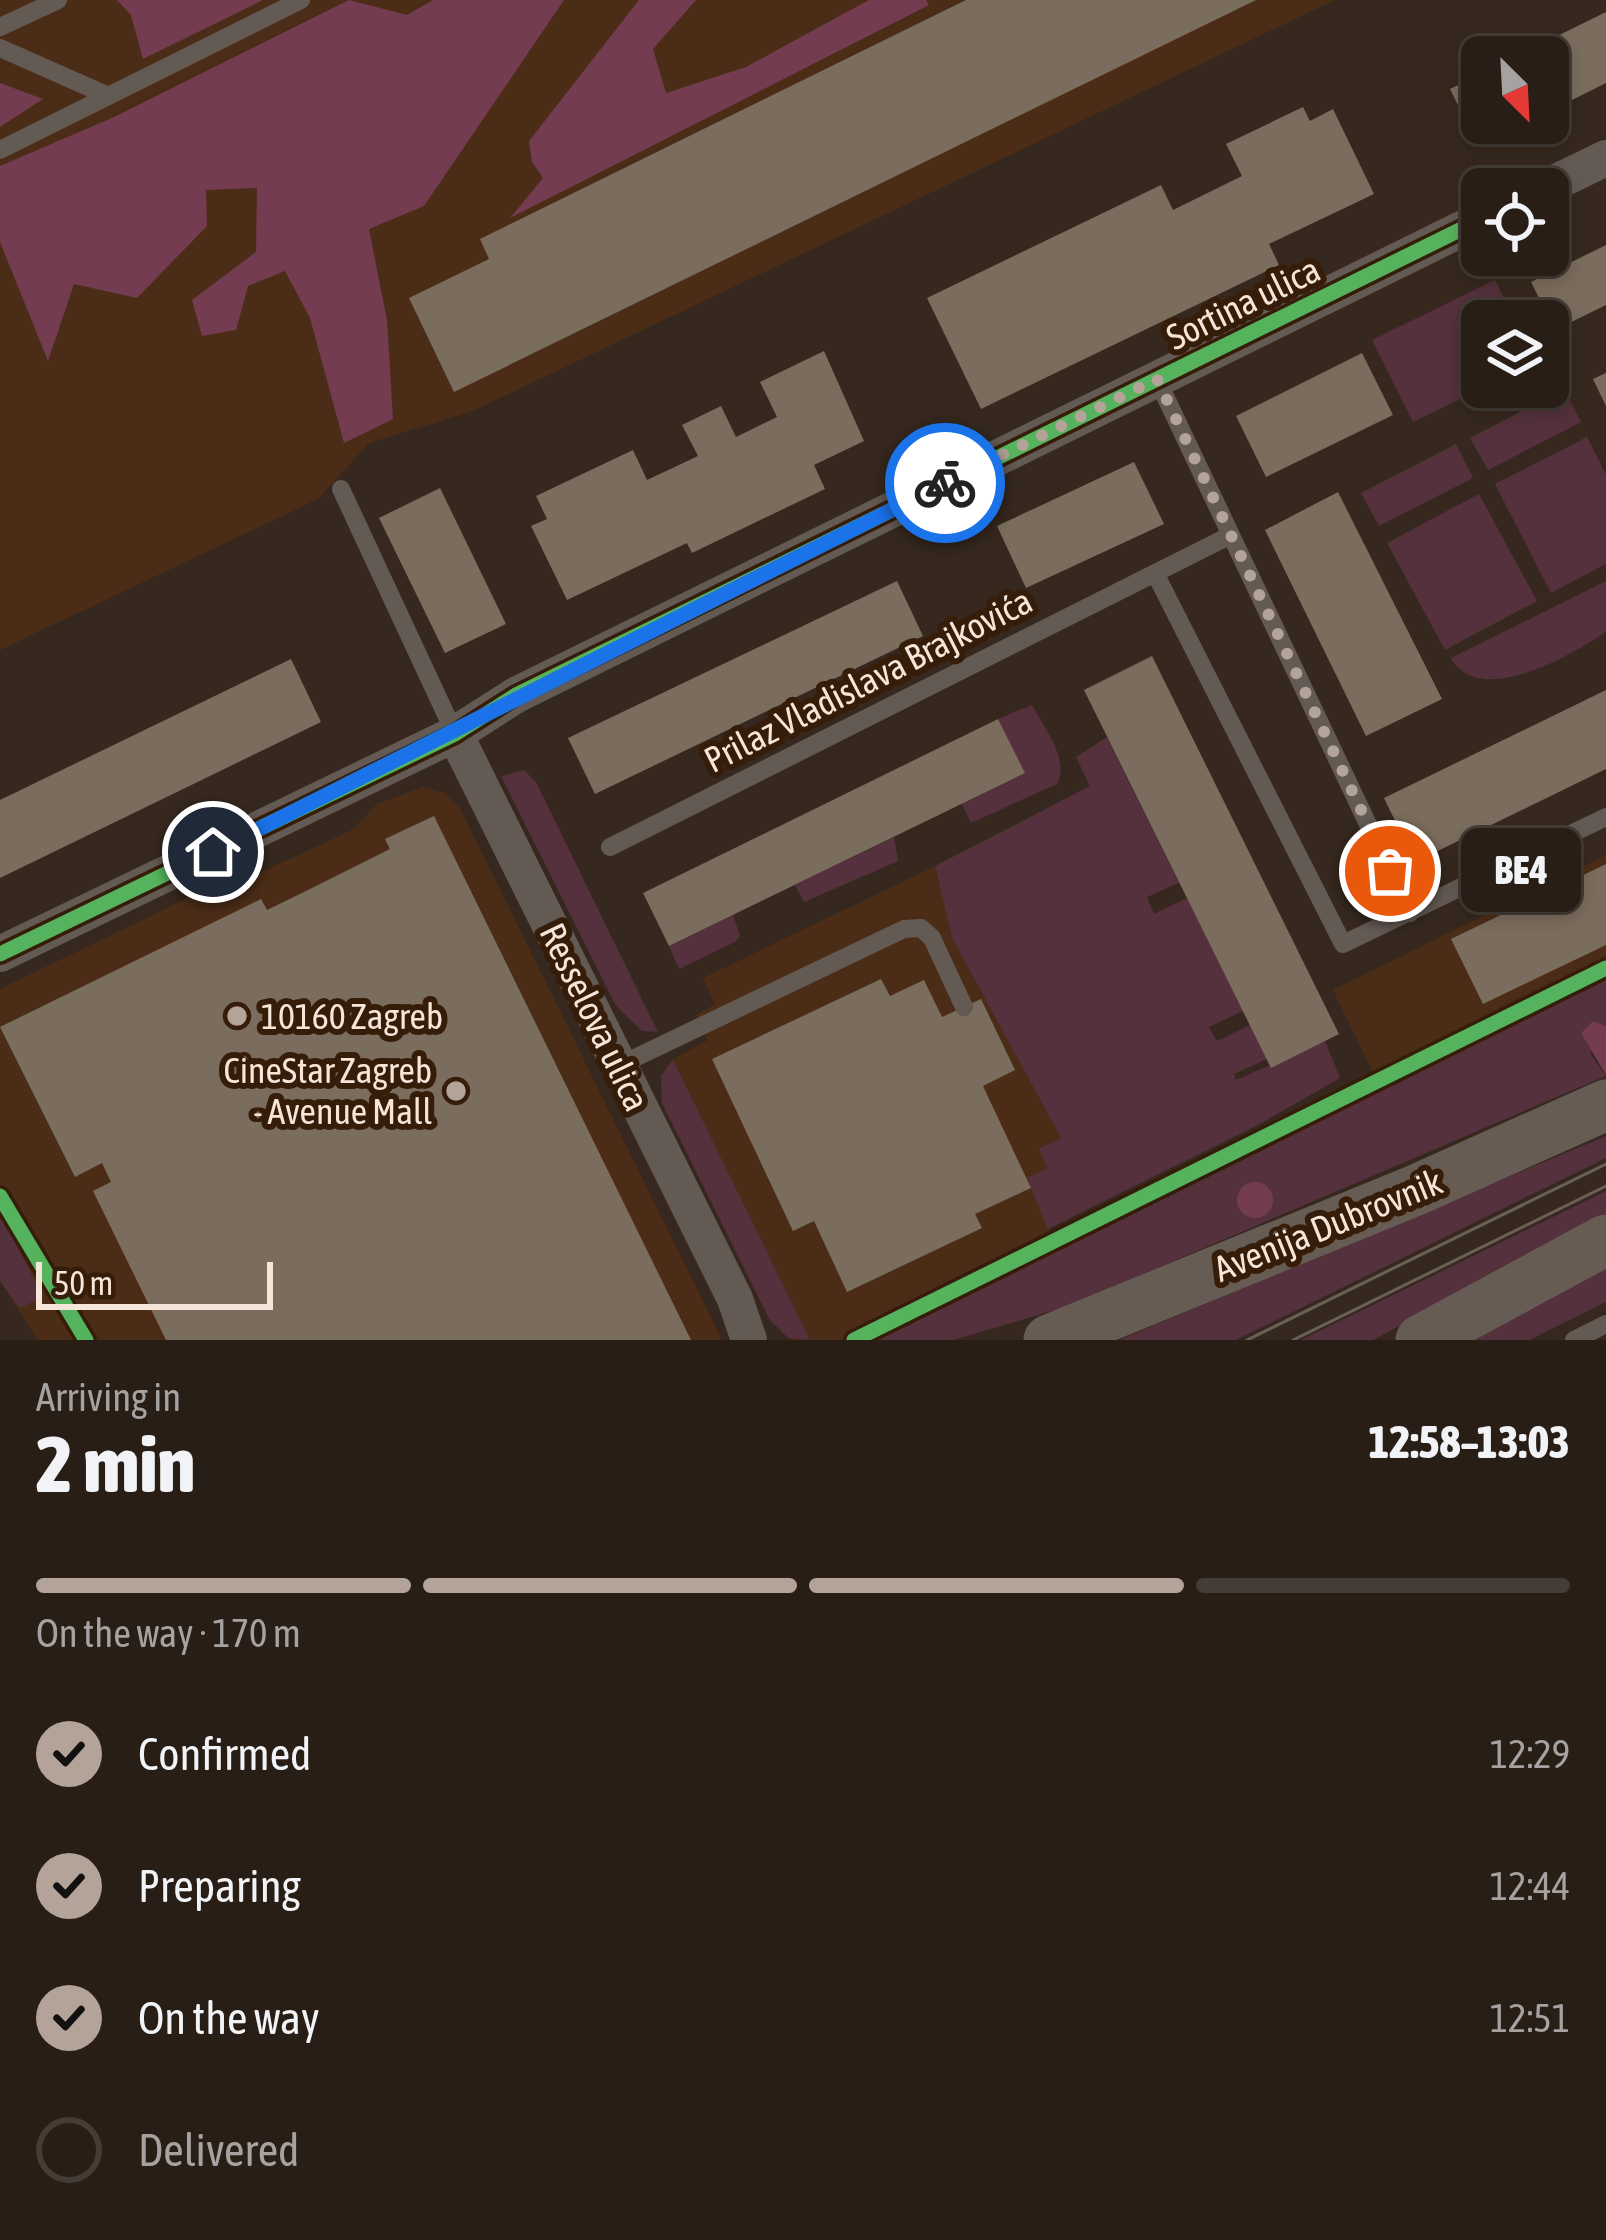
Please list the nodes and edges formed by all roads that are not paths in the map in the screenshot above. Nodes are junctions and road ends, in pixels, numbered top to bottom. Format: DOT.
graph roads {
  1 [pos="58,0"];
  2 [pos="302,0"];
  3 [pos="0,27"];
  4 [pos="0,48"];
  5 [pos="104,94"];
  6 [pos="0,150"];
  7 [pos="1606,158"];
  8 [pos="1569,176"];
  9 [pos="1461,229"];
  10 [pos="1157,379"];
  11 [pos="341,488"];
  12 [pos="1232,535"];
  13 [pos="1155,573"];
  14 [pos="455,734"];
  15 [pos="1606,817"];
  16 [pos="610,847"];
  17 [pos="1410,913"];
  18 [pos="0,954"];
  19 [pos="964,1006"];
  20 [pos="618,1066"];
  21 [pos="1606,1105"];
  22 [pos="1606,1240"];
  23 [pos="735,1299"];
  24 [pos="1606,1324"];
  25 [pos="749,1340"];
  26 [pos="775,1340"];
  27 [pos="1048,1340"];
  28 [pos="1421,1340"];
  29 [pos="1574,1340"];
  1 -- 3 [label="lane"];
  2 -- 5 [label="lane"];
  4 -- 5 [label="lane"];
  5 -- 6 [label="lane"];
  7 -- 8 [label="street"];
  9 -- 10 [label="street, Sortina ulica"];
  10 -- 12 [label="lane"];
  10 -- 14 [label="street, Sortina ulica"];
  11 -- 14 [label="lane"];
  12 -- 13 [label="lane, Prilaz Vladislava Brajkovića"];
  12 -- 17 [label="lane"];
  13 -- 16 [label="lane, Prilaz Vladislava Brajkovića"];
  13 -- 17 [label="lane"];
  14 -- 18 [label="street, Sortina ulica"];
  14 -- 20 [label="street, Resselova ulica"];
  15 -- 17 [label="lane"];
  19 -- 20 [label="lane"];
  20 -- 23 [label="street, Resselova ulica"];
  21 -- 27 [label="main road, Avenija Dubrovnik"];
  22 -- 28 [label="main road"];
  23 -- 25 [label="street, Resselova ulica"];
  23 -- 26 [label="street, Resselova ulica"];
  24 -- 29 [label="lane"];
}
